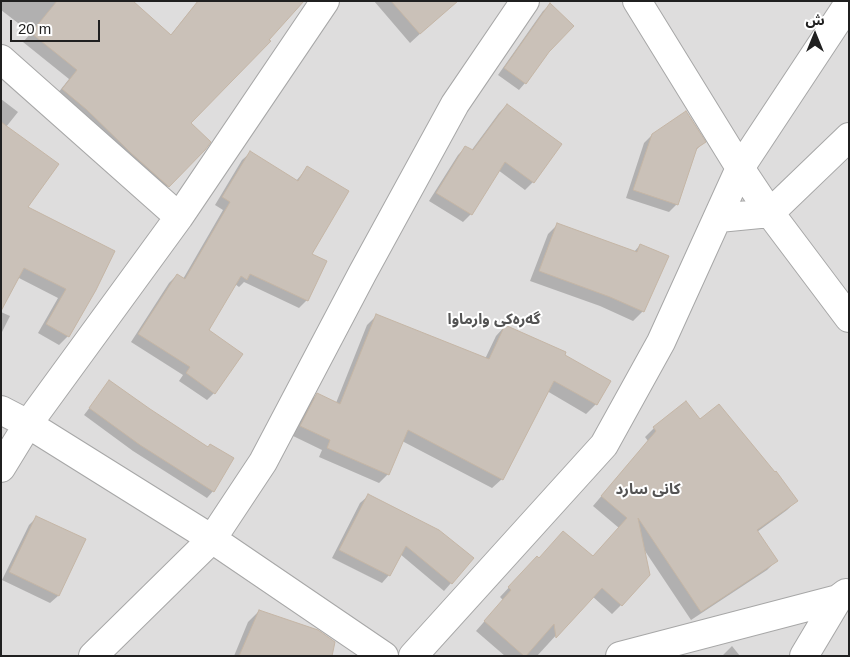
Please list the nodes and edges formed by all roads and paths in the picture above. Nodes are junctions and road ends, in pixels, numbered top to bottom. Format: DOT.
graph roads {
  1 [pos="324,1"];
  2 [pos="525,1"];
  3 [pos="637,1"];
  4 [pos="849,3"];
  5 [pos="1,59"];
  6 [pos="849,137"];
  7 [pos="740,168"];
  8 [pos="770,212"];
  9 [pos="179,217"];
  10 [pos="718,218"];
  11 [pos="849,318"];
  12 [pos="1,410"];
  13 [pos="28,424"];
  14 [pos="1,468"];
  15 [pos="212,539"];
  16 [pos="845,601"];
  17 [pos="93,656"];
  18 [pos="384,656"];
  19 [pos="412,656"];
  20 [pos="620,656"];
  21 [pos="804,656"];
  1 -- 9 [label="street"];
  2 -- 15 [label="street"];
  3 -- 7 [label="street"];
  4 -- 7 [label="street"];
  5 -- 9 [label="street"];
  6 -- 8 [label="street"];
  7 -- 8 [label="street"];
  7 -- 10 [label="street"];
  8 -- 10 [label="street"];
  8 -- 11 [label="street"];
  9 -- 13 [label="street"];
  10 -- 19 [label="street"];
  12 -- 13 [label="street"];
  13 -- 14 [label="street"];
  13 -- 15 [label="street"];
  15 -- 17 [label="street"];
  15 -- 18 [label="street"];
  16 -- 20 [label="street"];
  16 -- 21 [label="street"];
}
